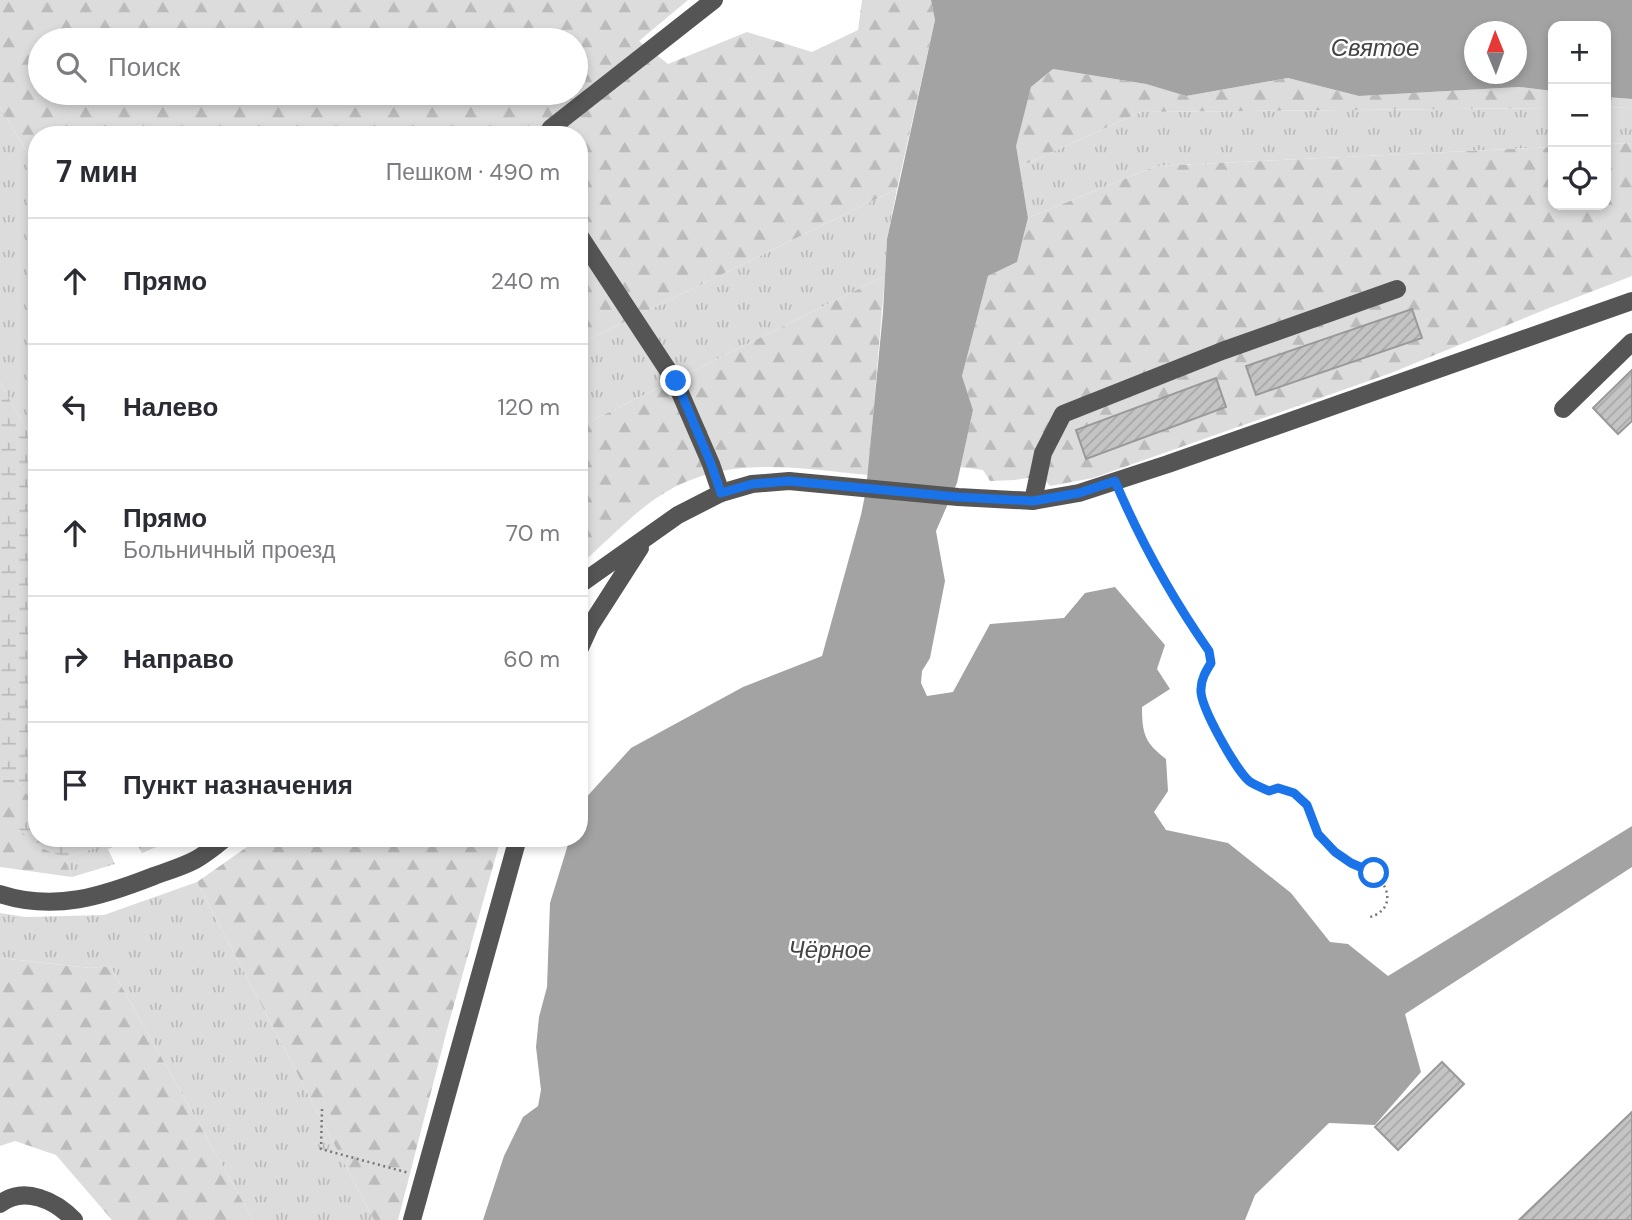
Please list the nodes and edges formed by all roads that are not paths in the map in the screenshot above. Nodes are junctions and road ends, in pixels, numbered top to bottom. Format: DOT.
graph roads {
  1 [pos="714,0"];
  2 [pos="588,99"];
  3 [pos="580,105"];
  4 [pos="554,126"];
  5 [pos="588,249"];
  6 [pos="1397,289"];
  7 [pos="1632,301"];
  8 [pos="1632,342"];
  9 [pos="1563,409"];
  10 [pos="721,493"];
  11 [pos="1033,501"];
  12 [pos="647,537"];
  13 [pos="588,579"];
  14 [pos="588,630"];
  15 [pos="213,847"];
  16 [pos="515,847"];
  17 [pos="0,894"];
  18 [pos="0,1204"];
  19 [pos="74,1220"];
  20 [pos="411,1220"];
  1 -- 2 [label="street"];
  3 -- 4 [label="street"];
  5 -- 10 [label="street"];
  6 -- 11 [label="street"];
  7 -- 11 [label="street"];
  8 -- 9 [label="street"];
  10 -- 11 [label="street"];
  10 -- 12 [label="street"];
  12 -- 13 [label="street"];
  12 -- 14 [label="street"];
  15 -- 17 [label="street"];
  16 -- 20 [label="street"];
  18 -- 19 [label="street"];
}
